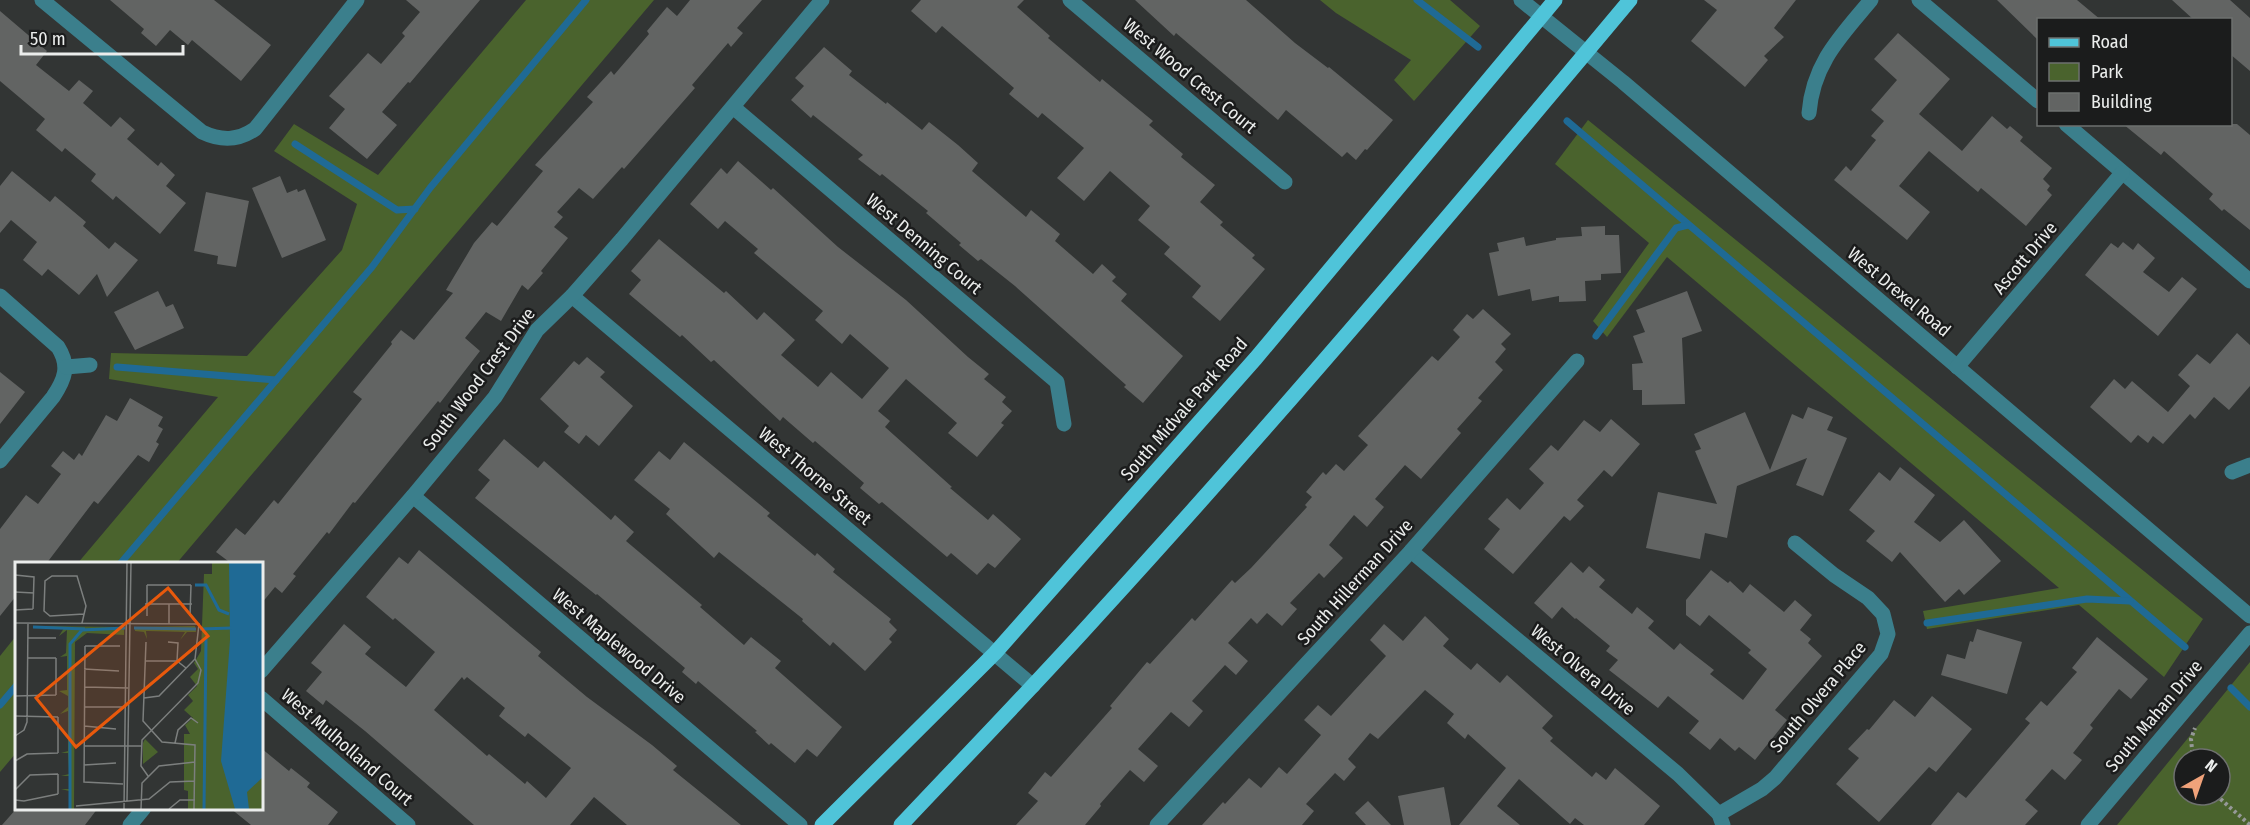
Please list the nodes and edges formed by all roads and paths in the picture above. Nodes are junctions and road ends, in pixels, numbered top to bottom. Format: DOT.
graph roads {
  1 [pos="42,0"];
  2 [pos="357,0"];
  3 [pos="822,0"];
  4 [pos="1070,0"];
  5 [pos="1521,0"];
  6 [pos="1555,0"];
  7 [pos="1630,0"];
  8 [pos="1871,0"];
  9 [pos="1919,0"];
  10 [pos="1540,17"];
  11 [pos="1587,52"];
  12 [pos="2037,100"];
  13 [pos="733,107"];
  14 [pos="1809,113"];
  15 [pos="2068,126"];
  16 [pos="2122,173"];
  17 [pos="1285,182"];
  18 [pos="2250,281"];
  19 [pos="0,296"];
  20 [pos="572,296"];
  21 [pos="1577,361"];
  22 [pos="90,365"];
  23 [pos="66,367"];
  24 [pos="1958,368"];
  25 [pos="1064,424"];
  26 [pos="0,461"];
  27 [pos="2250,465"];
  28 [pos="2232,472"];
  29 [pos="414,496"];
  30 [pos="1795,543"];
  31 [pos="1411,551"];
  32 [pos="2250,616"];
  33 [pos="2250,633"];
  34 [pos="995,653"];
  35 [pos="262,670"];
  36 [pos="1033,686"];
  37 [pos="262,699"];
  38 [pos="2230,807"];
  39 [pos="142,810"];
  40 [pos="1721,820"];
  41 [pos="130,825"];
  42 [pos="408,825"];
  43 [pos="800,825"];
  44 [pos="822,825"];
  45 [pos="902,825"];
  46 [pos="1157,825"];
  47 [pos="2088,825"];
  48 [pos="2250,825"];
  1 -- 2 [label="street"];
  3 -- 13 [label="street, South Wood Crest Drive"];
  4 -- 17 [label="street, West Wood Crest Court"];
  5 -- 10 [label="street, West Drexel Road"];
  6 -- 10 [label="main road, South Midvale Park Road"];
  7 -- 11 [label="main road"];
  8 -- 14 [label="street"];
  9 -- 12 [label="street"];
  10 -- 11 [label="street, West Drexel Road"];
  10 -- 34 [label="main road, South Midvale Park Road"];
  11 -- 24 [label="street, West Drexel Road"];
  11 -- 36 [label="main road"];
  13 -- 20 [label="street, South Wood Crest Drive"];
  13 -- 25 [label="street, West Denning Court"];
  15 -- 16 [label="street"];
  16 -- 18 [label="street"];
  16 -- 24 [label="street, Ascott Drive"];
  19 -- 23 [label="street"];
  20 -- 29 [label="street, South Wood Crest Drive"];
  20 -- 34 [label="street, West Thorne Street"];
  21 -- 31 [label="street, South Hillerman Drive"];
  22 -- 23 [label="street"];
  23 -- 26 [label="street"];
  24 -- 32 [label="street, West Drexel Road"];
  27 -- 28 [label="street"];
  29 -- 35 [label="street, South Wood Crest Drive"];
  29 -- 43 [label="street, West Maplewood Drive"];
  30 -- 40 [label="street, South Olvera Place"];
  31 -- 40 [label="street, West Olvera Drive"];
  31 -- 46 [label="street, South Hillerman Drive"];
  33 -- 47 [label="street, South Mahan Drive"];
  34 -- 36 [label="street, West Thorne Street"];
  34 -- 44 [label="main road, South Midvale Park Road"];
  36 -- 45 [label="main road"];
  37 -- 42 [label="street, West Mulholland Court"];
  38 -- 48 [label="path"];
  39 -- 41 [label="street"];
}
